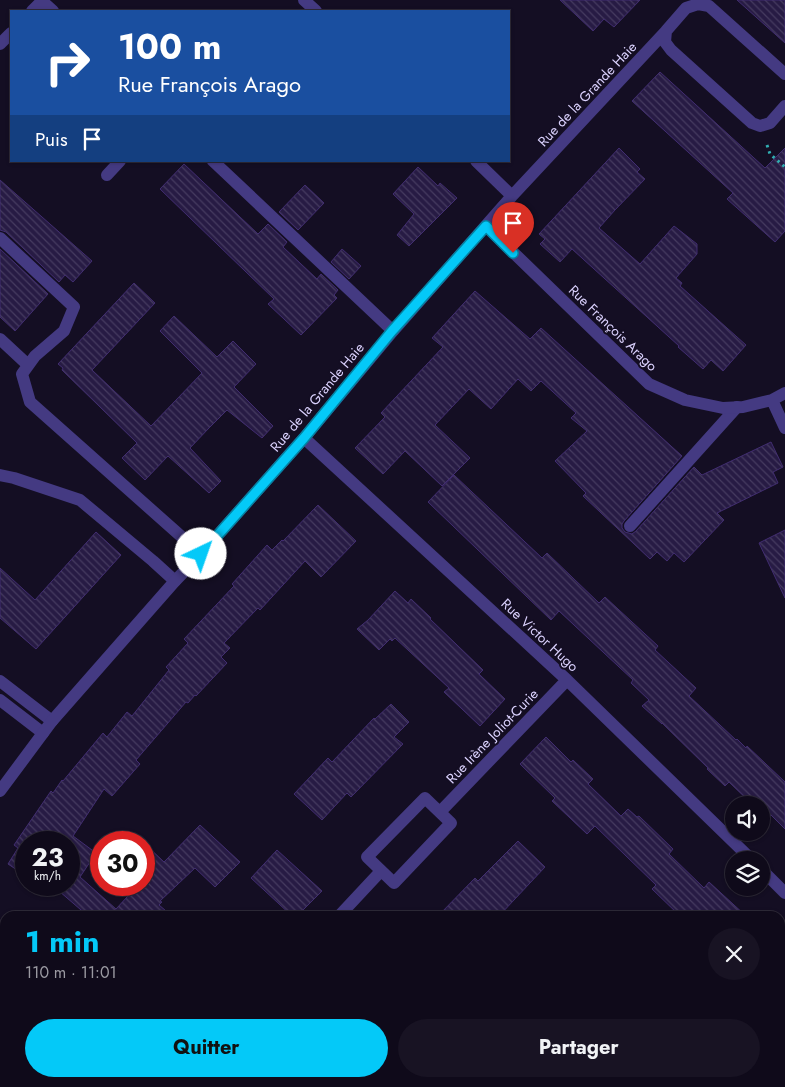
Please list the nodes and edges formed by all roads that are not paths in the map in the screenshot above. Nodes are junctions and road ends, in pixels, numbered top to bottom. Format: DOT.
graph roads {
  1 [pos="304,0"];
  2 [pos="690,4"];
  3 [pos="33,10"];
  4 [pos="52,10"];
  5 [pos="315,10"];
  6 [pos="666,30"];
  7 [pos="10,34"];
  8 [pos="0,44"];
  9 [pos="785,74"];
  10 [pos="785,106"];
  11 [pos="119,162"];
  12 [pos="214,162"];
  13 [pos="477,162"];
  14 [pos="107,175"];
  15 [pos="512,196"];
  16 [pos="486,226"];
  17 [pos="0,238"];
  18 [pos="392,331"];
  19 [pos="0,339"];
  20 [pos="28,365"];
  21 [pos="785,393"];
  22 [pos="772,400"];
  23 [pos="737,407"];
  24 [pos="785,428"];
  25 [pos="304,438"];
  26 [pos="0,475"];
  27 [pos="630,526"];
  28 [pos="201,554"];
  29 [pos="175,581"];
  30 [pos="567,680"];
  31 [pos="0,681"];
  32 [pos="0,700"];
  33 [pos="52,721"];
  34 [pos="43,733"];
  35 [pos="0,790"];
  36 [pos="440,812"];
  37 [pos="743,851"];
  38 [pos="381,871"];
  39 [pos="770,878"];
  40 [pos="785,892"];
  41 [pos="344,911"];
  1 -- 5 [label="street"];
  2 -- 6 [label="street, Rue de la Grande Haie"];
  2 -- 9 [label="street"];
  3 -- 4 [label="street"];
  6 -- 10 [label="street"];
  6 -- 15 [label="street, Rue de la Grande Haie"];
  7 -- 8 [label="street"];
  11 -- 14 [label="street"];
  12 -- 18 [label="street"];
  13 -- 15 [label="street"];
  15 -- 16 [label="street, Rue de la Grande Haie"];
  16 -- 18 [label="street, Rue de la Grande Haie"];
  16 -- 23 [label="street, Rue François Arago"];
  17 -- 20 [label="street"];
  18 -- 25 [label="street, Rue de la Grande Haie"];
  19 -- 20 [label="street"];
  20 -- 28 [label="street"];
  21 -- 22 [label="street, Rue François Arago"];
  22 -- 23 [label="street, Rue François Arago"];
  22 -- 24 [label="street"];
  23 -- 27 [label="street"];
  25 -- 28 [label="street, Rue de la Grande Haie"];
  25 -- 30 [label="street, Rue Victor Hugo"];
  26 -- 29 [label="street"];
  28 -- 29 [label="street, Rue de la Grande Haie"];
  29 -- 33 [label="street, Rue de la Grande Haie"];
  30 -- 36 [label="street, Rue Irène Joliot-Curie"];
  30 -- 37 [label="street, Rue Victor Hugo"];
  31 -- 33 [label="street"];
  32 -- 34 [label="street"];
  33 -- 34 [label="street, Rue de la Grande Haie"];
  34 -- 35 [label="street, Rue de la Grande Haie"];
  36 -- 38 [label="street"];
  36 -- 38 [label="street"];
  38 -- 41 [label="street"];
  39 -- 40 [label="street"];
}
